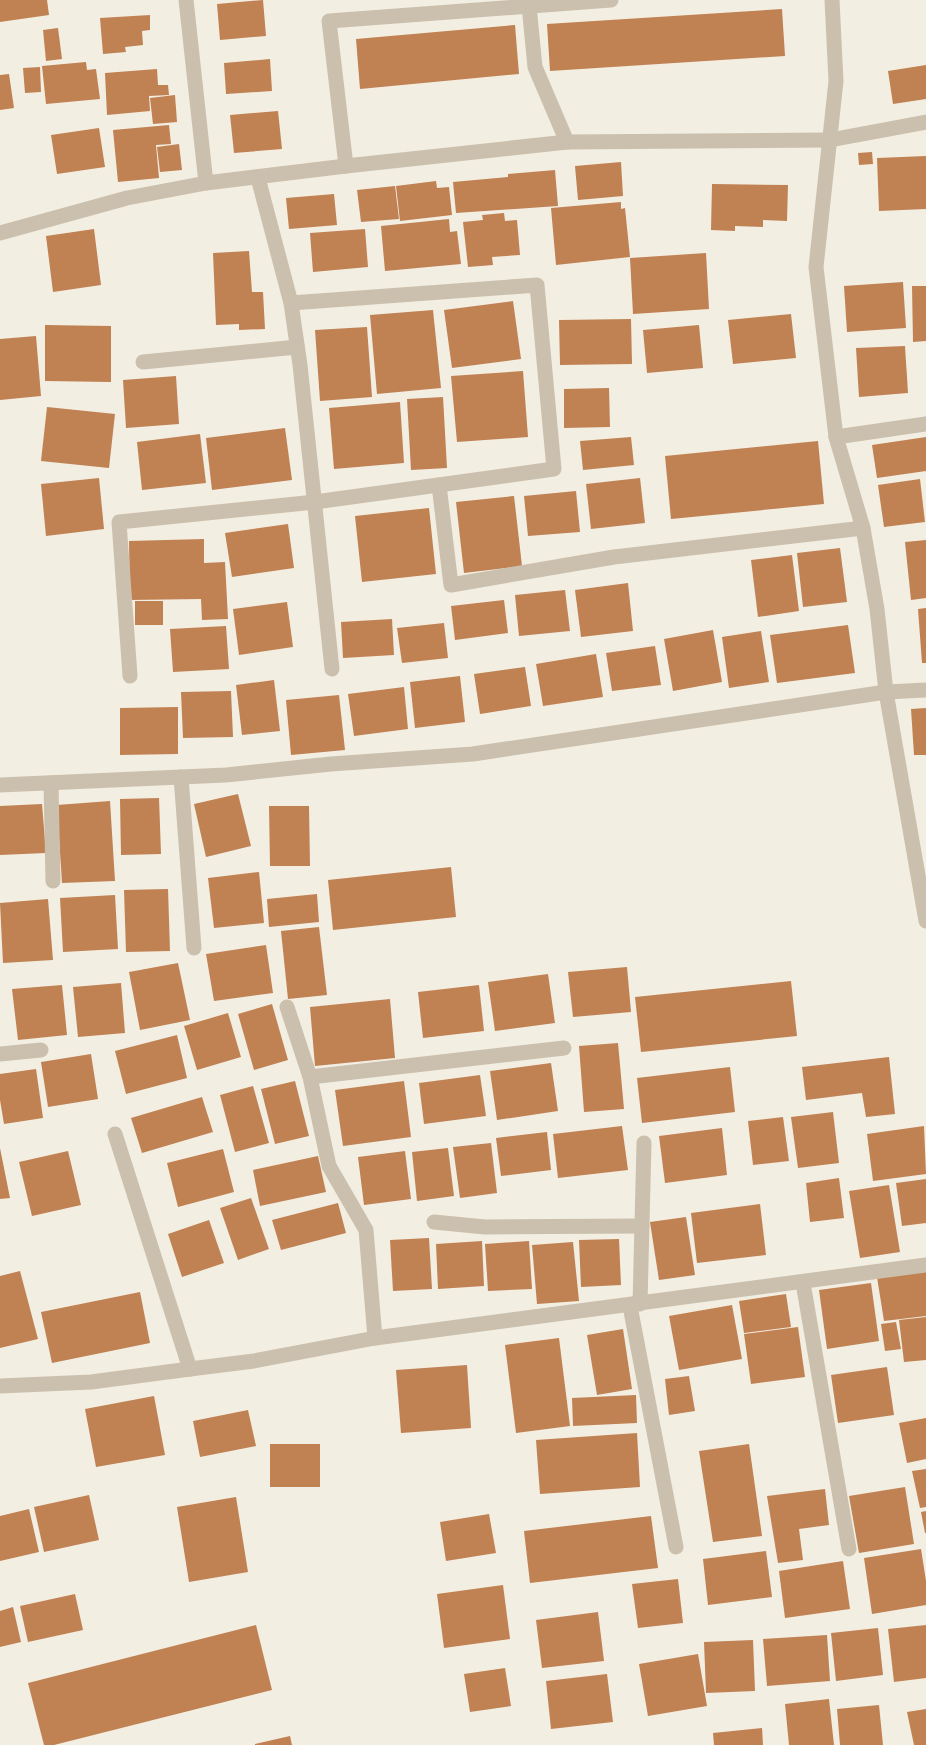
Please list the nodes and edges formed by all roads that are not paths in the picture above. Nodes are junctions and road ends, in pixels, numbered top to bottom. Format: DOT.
graph roads {
  1 [pos="186,0"];
  2 [pos="611,0"];
  3 [pos="832,0"];
  4 [pos="529,6"];
  5 [pos="926,122"];
  6 [pos="830,140"];
  7 [pos="567,142"];
  8 [pos="346,166"];
  9 [pos="258,177"];
  10 [pos="206,183"];
  11 [pos="0,233"];
  12 [pos="291,303"];
  13 [pos="297,347"];
  14 [pos="143,362"];
  15 [pos="926,424"];
  16 [pos="836,437"];
  17 [pos="439,485"];
  18 [pos="315,502"];
  19 [pos="863,528"];
  20 [pos="332,669"];
  21 [pos="130,676"];
  22 [pos="926,690"];
  23 [pos="886,692"];
  24 [pos="181,777"];
  25 [pos="51,783"];
  26 [pos="0,785"];
  27 [pos="53,881"];
  28 [pos="926,920"];
  29 [pos="194,948"];
  30 [pos="287,1007"];
  31 [pos="564,1048"];
  32 [pos="41,1050"];
  33 [pos="0,1054"];
  34 [pos="310,1077"];
  35 [pos="115,1134"];
  36 [pos="644,1143"];
  37 [pos="434,1222"];
  38 [pos="642,1226"];
  39 [pos="926,1265"];
  40 [pos="803,1282"];
  41 [pos="635,1305"];
  42 [pos="375,1338"];
  43 [pos="190,1369"];
  44 [pos="0,1386"];
  45 [pos="676,1547"];
  46 [pos="849,1549"];
  1 -- 10 [label="street"];
  2 -- 4 [label="street"];
  3 -- 6 [label="street"];
  4 -- 7 [label="street"];
  4 -- 8 [label="street"];
  5 -- 6 [label="street"];
  6 -- 7 [label="street"];
  6 -- 16 [label="street"];
  7 -- 8 [label="street"];
  8 -- 9 [label="street"];
  9 -- 10 [label="street"];
  9 -- 12 [label="street"];
  10 -- 11 [label="street"];
  12 -- 13 [label="street"];
  12 -- 17 [label="street"];
  13 -- 14 [label="street"];
  13 -- 18 [label="street"];
  15 -- 16 [label="street"];
  16 -- 19 [label="street"];
  17 -- 18 [label="street"];
  17 -- 19 [label="street"];
  18 -- 20 [label="street"];
  18 -- 21 [label="street"];
  19 -- 23 [label="street"];
  22 -- 23 [label="street"];
  23 -- 24 [label="street"];
  23 -- 28 [label="street"];
  24 -- 25 [label="street"];
  24 -- 29 [label="street"];
  25 -- 26 [label="street"];
  25 -- 27 [label="street"];
  30 -- 34 [label="street"];
  31 -- 34 [label="street"];
  32 -- 33 [label="street"];
  34 -- 42 [label="street"];
  35 -- 43 [label="street"];
  36 -- 38 [label="street"];
  37 -- 38 [label="street"];
  38 -- 41 [label="street"];
  39 -- 40 [label="street"];
  40 -- 41 [label="street"];
  40 -- 46 [label="street"];
  41 -- 42 [label="street"];
  41 -- 45 [label="street"];
  42 -- 43 [label="street"];
  43 -- 44 [label="street"];
}
